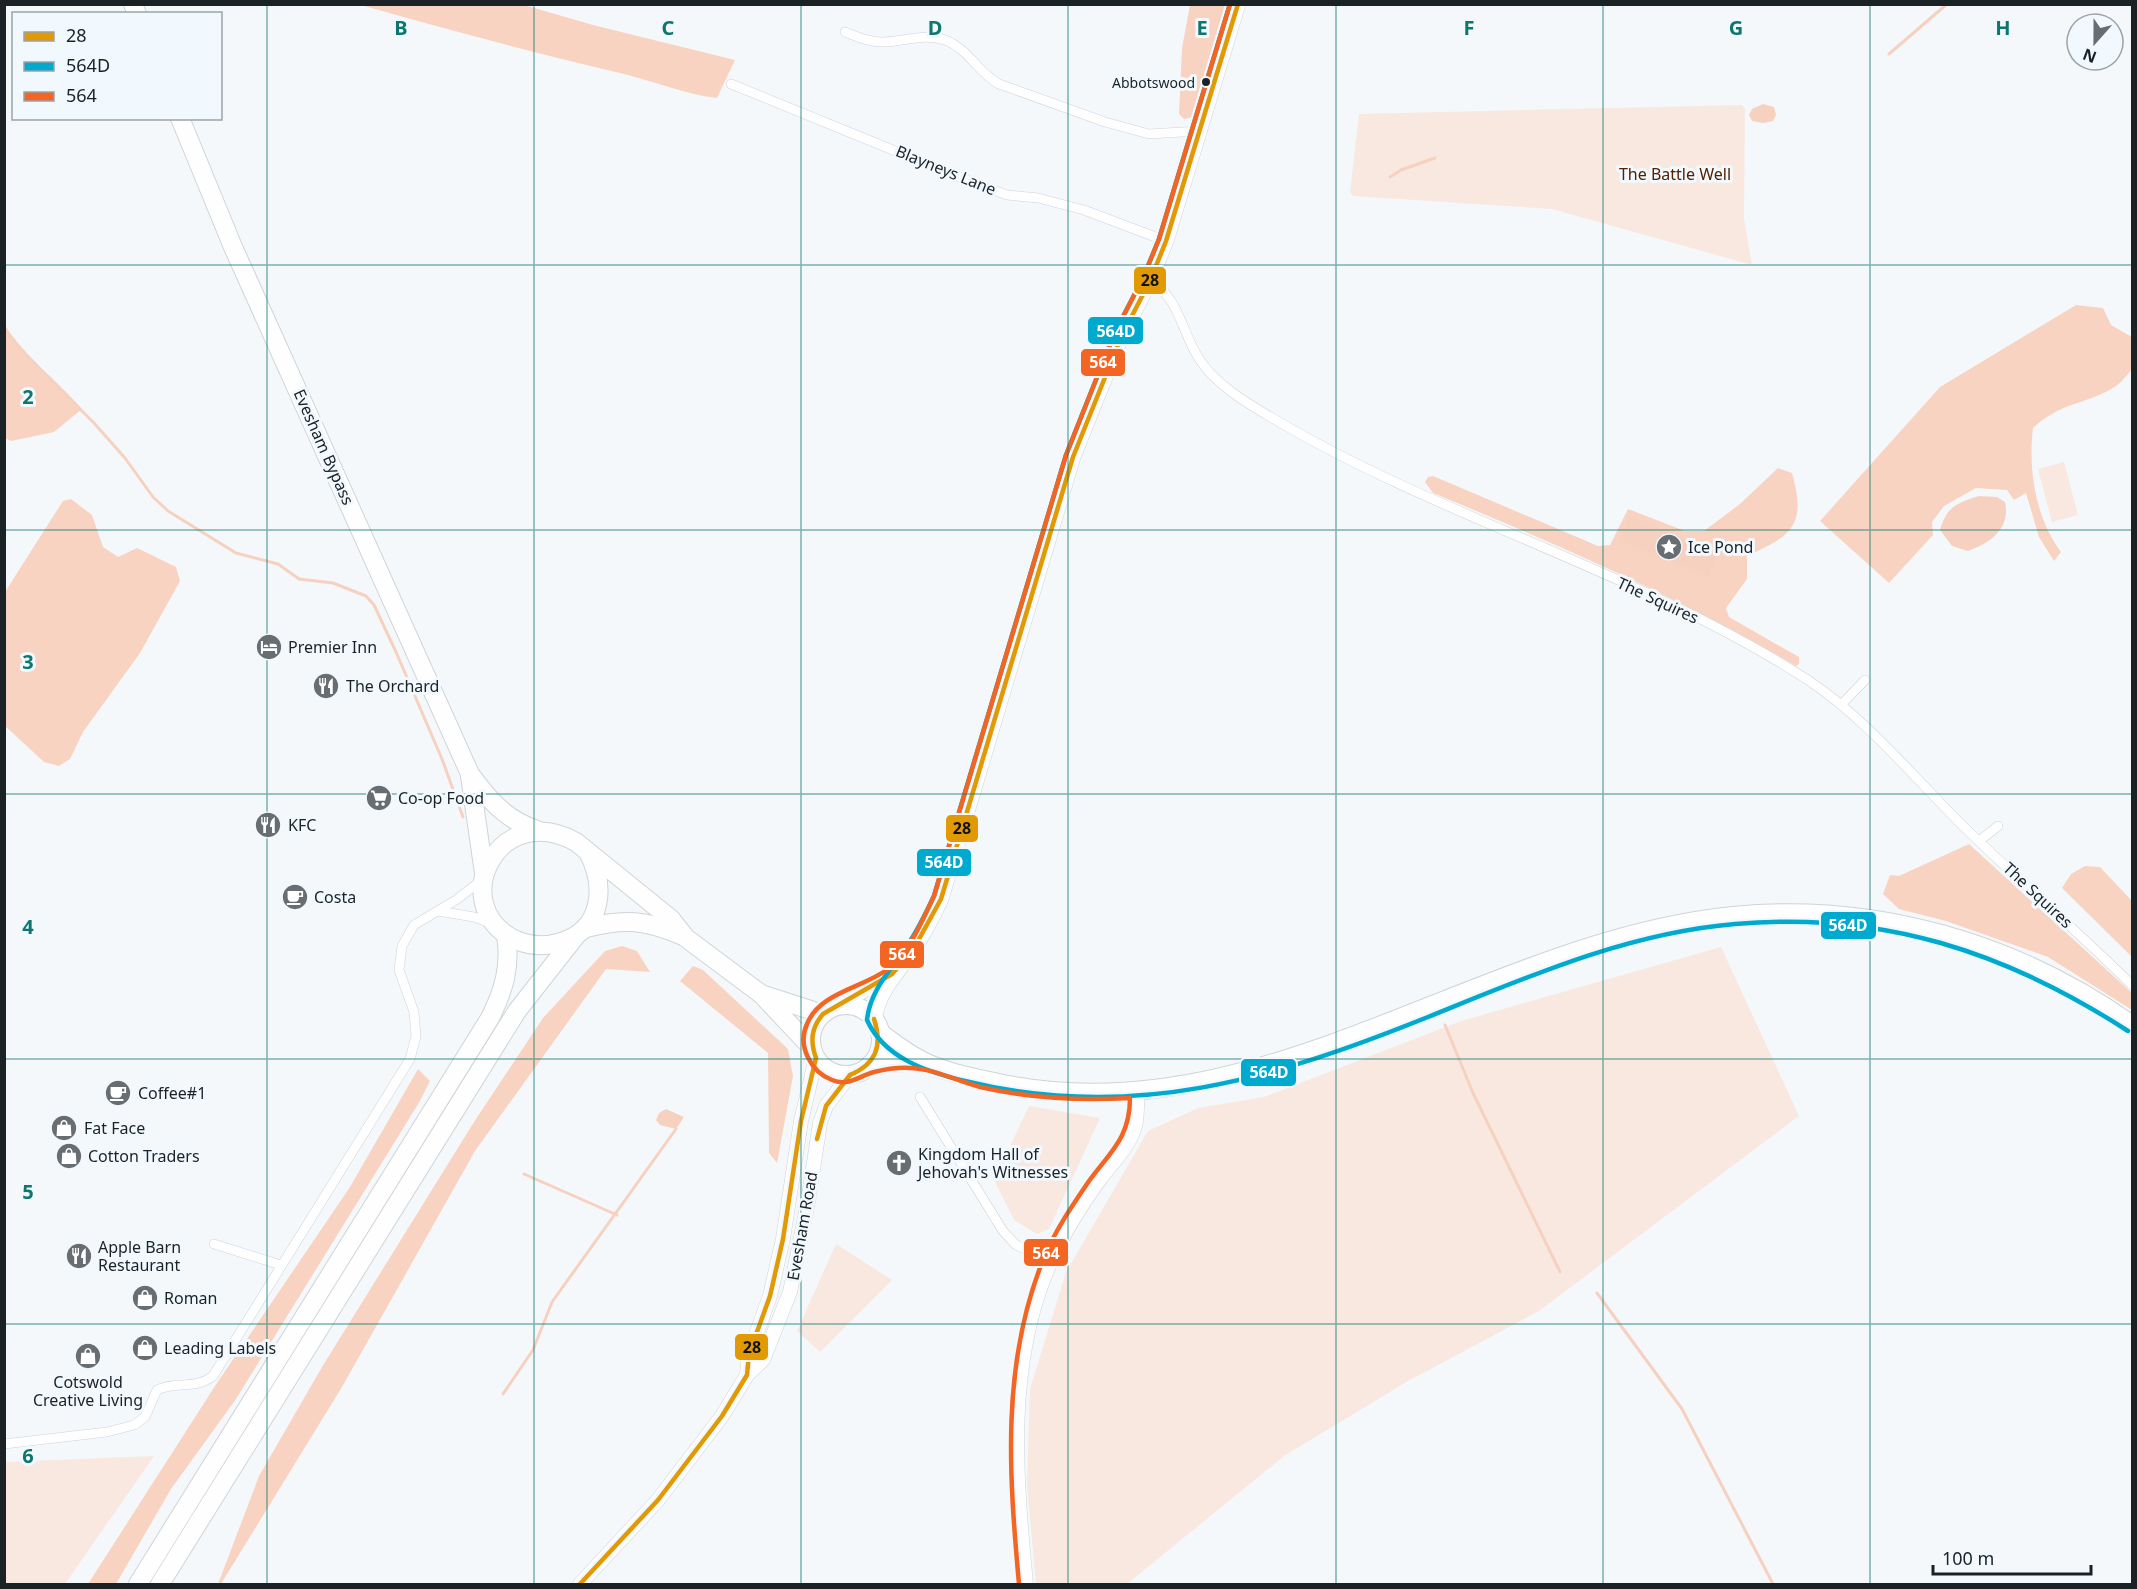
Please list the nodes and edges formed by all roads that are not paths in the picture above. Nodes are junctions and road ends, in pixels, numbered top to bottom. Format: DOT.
graph roads {
  1 [pos="1238,4"];
  2 [pos="845,32"];
  3 [pos="731,84"];
  4 [pos="181,120"];
  5 [pos="1199,131"];
  6 [pos="1166,241"];
  7 [pos="1150,281"];
  8 [pos="1865,680"];
  9 [pos="1841,705"];
  10 [pos="459,747"];
  11 [pos="470,774"];
  12 [pos="1998,826"];
  13 [pos="537,830"];
  14 [pos="1979,841"];
  15 [pos="588,852"];
  16 [pos="616,873"];
  17 [pos="484,876"];
  18 [pos="438,911"];
  19 [pos="499,929"];
  20 [pos="580,933"];
  21 [pos="686,938"];
  22 [pos="892,974"];
  23 [pos="2133,985"];
  24 [pos="761,994"];
  25 [pos="829,1010"];
  26 [pos="2133,1025"];
  27 [pos="877,1026"];
  28 [pos="814,1052"];
  29 [pos="921,1060"];
  30 [pos="871,1064"];
  31 [pos="850,1075"];
  32 [pos="1137,1090"];
  33 [pos="920,1097"];
  34 [pos="214,1244"];
  35 [pos="1051,1260"];
  36 [pos="281,1265"];
  37 [pos="747,1376"];
  38 [pos="4,1444"];
  39 [pos="138,1584"];
  40 [pos="160,1584"];
  41 [pos="580,1584"];
  42 [pos="1026,1584"];
  1 -- 5 [label="main road"];
  2 -- 5 [label="street"];
  3 -- 6 [label="street, Blayneys Lane"];
  4 -- 10 [label="highway, Evesham Bypass"];
  5 -- 6 [label="main road"];
  6 -- 7 [label="main road"];
  7 -- 9 [label="street, The Squires"];
  7 -- 22 [label="main road"];
  8 -- 9 [label="street"];
  9 -- 14 [label="street, The Squires"];
  10 -- 11 [label="highway, Evesham Bypass"];
  10 -- 16 [label="highway"];
  11 -- 13 [label="highway, Evesham Bypass"];
  11 -- 17 [label="highway, Evesham Bypass"];
  12 -- 14 [label="street"];
  13 -- 15 [label="highway"];
  13 -- 17 [label="highway"];
  14 -- 23 [label="street, The Squires"];
  15 -- 16 [label="highway"];
  15 -- 20 [label="highway"];
  16 -- 21 [label="highway"];
  17 -- 18 [label="street"];
  17 -- 19 [label="highway"];
  18 -- 19 [label="street"];
  18 -- 36 [label="street"];
  19 -- 20 [label="highway"];
  19 -- 39 [label="highway"];
  20 -- 21 [label="highway"];
  20 -- 40 [label="highway"];
  21 -- 24 [label="highway"];
  22 -- 25 [label="main road"];
  22 -- 27 [label="main road"];
  24 -- 25 [label="highway"];
  24 -- 28 [label="highway"];
  25 -- 27 [label="highway"];
  25 -- 28 [label="highway"];
  26 -- 32 [label="highway"];
  27 -- 29 [label="highway"];
  27 -- 30 [label="highway"];
  28 -- 31 [label="highway"];
  28 -- 37 [label="main road, Evesham Road"];
  29 -- 30 [label="highway"];
  29 -- 32 [label="highway"];
  30 -- 31 [label="highway"];
  31 -- 37 [label="main road, Evesham Road"];
  32 -- 35 [label="main road"];
  33 -- 35 [label="street"];
  34 -- 36 [label="street"];
  35 -- 42 [label="main road"];
  36 -- 38 [label="street"];
  37 -- 41 [label="main road, Evesham Road"];
}
